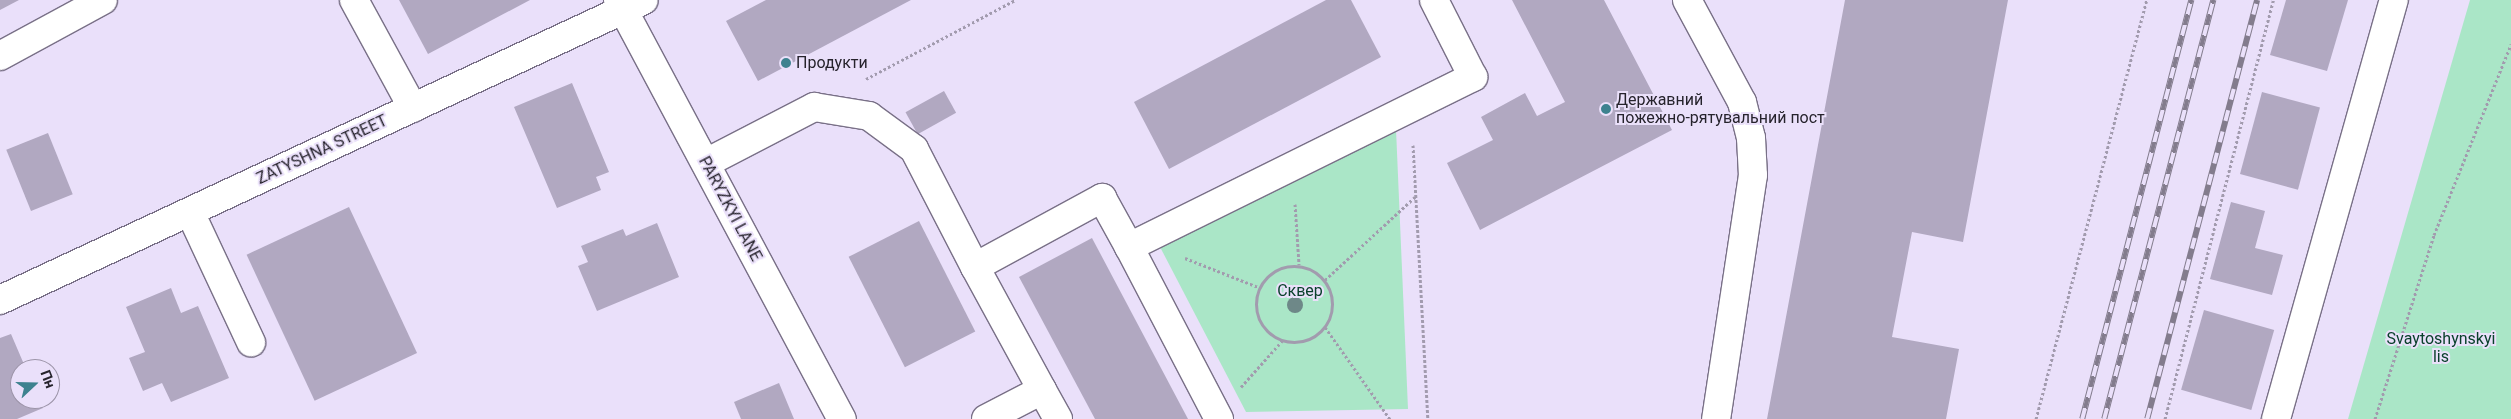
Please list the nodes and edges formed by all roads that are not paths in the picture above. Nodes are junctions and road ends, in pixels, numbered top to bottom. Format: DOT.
graph roads {
  1 [pos="103,0"];
  2 [pos="354,0"];
  3 [pos="1434,0"];
  4 [pos="1687,0"];
  5 [pos="2394,0"];
  6 [pos="629,3"];
  7 [pos="0,56"];
  8 [pos="413,108"];
  9 [pos="706,163"];
  10 [pos="190,212"];
  11 [pos="1136,244"];
  12 [pos="975,267"];
  13 [pos="0,300"];
  14 [pos="251,342"];
  15 [pos="1042,390"];
  16 [pos="1218,416"];
  17 [pos="842,419"];
  18 [pos="986,419"];
  19 [pos="1058,419"];
  20 [pos="1716,419"];
  21 [pos="2276,419"];
  1 -- 7 [label="street"];
  2 -- 8 [label="street"];
  3 -- 11 [label="street"];
  4 -- 20 [label="street"];
  5 -- 21 [label="street"];
  6 -- 8 [label="street, ZATYSHNA STREET"];
  6 -- 9 [label="street, PARYZKYI LANE"];
  8 -- 10 [label="street, ZATYSHNA STREET"];
  9 -- 12 [label="street"];
  9 -- 17 [label="street, PARYZKYI LANE"];
  10 -- 13 [label="street, ZATYSHNA STREET"];
  10 -- 14 [label="street"];
  11 -- 12 [label="street"];
  11 -- 16 [label="street"];
  12 -- 15 [label="street"];
  15 -- 18 [label="street"];
  15 -- 19 [label="street"];
}
